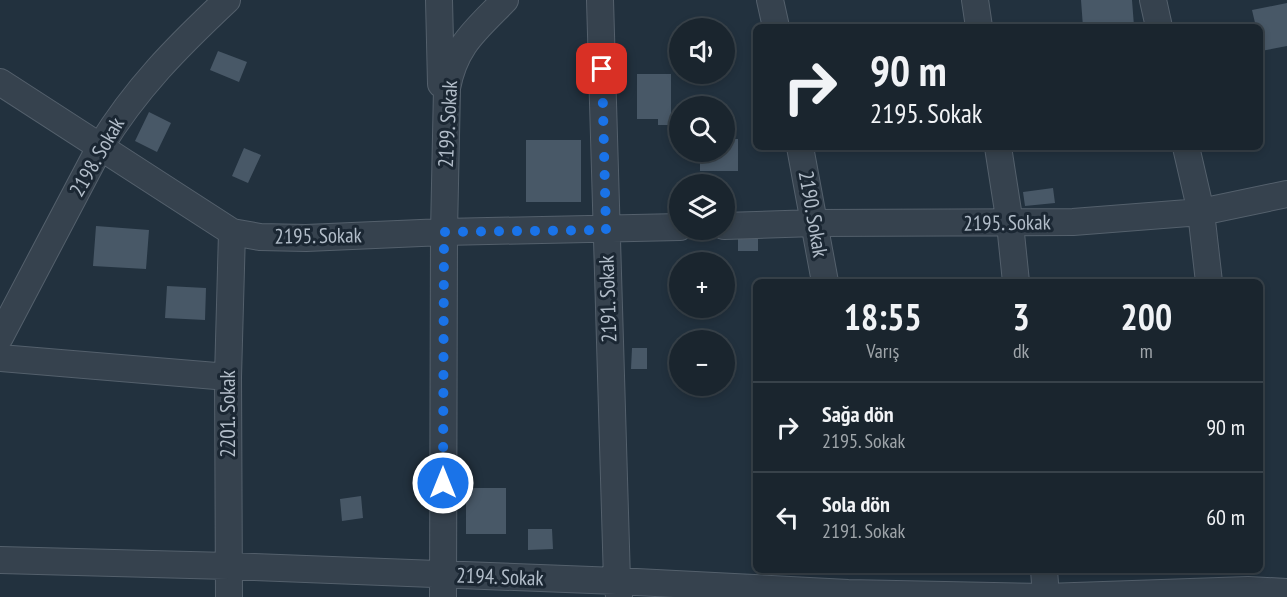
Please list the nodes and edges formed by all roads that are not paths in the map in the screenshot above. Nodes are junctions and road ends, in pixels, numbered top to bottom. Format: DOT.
graph roads {
  1 [pos="226,0"];
  2 [pos="439,0"];
  3 [pos="505,0"];
  4 [pos="600,0"];
  5 [pos="770,0"];
  6 [pos="975,0"];
  7 [pos="1153,0"];
  8 [pos="775,24"];
  9 [pos="979,24"];
  10 [pos="1158,24"];
  11 [pos="0,82"];
  12 [pos="100,147"];
  13 [pos="801,150"];
  14 [pos="998,150"];
  15 [pos="1187,150"];
  16 [pos="1287,194"];
  17 [pos="1201,212"];
  18 [pos="816,223"];
  19 [pos="1010,224"];
  20 [pos="735,226"];
  21 [pos="669,227"];
  22 [pos="606,230"];
  23 [pos="232,232"];
  24 [pos="444,232"];
  25 [pos="825,279"];
  26 [pos="1016,279"];
  27 [pos="1209,279"];
  28 [pos="0,337"];
  29 [pos="0,358"];
  30 [pos="228,376"];
  31 [pos="0,560"];
  32 [pos="228,566"];
  33 [pos="1044,573"];
  34 [pos="443,586"];
  35 [pos="1247,586"];
  36 [pos="848,587"];
  37 [pos="618,589"];
  38 [pos="1287,592"];
  39 [pos="229,597"];
  40 [pos="1046,597"];
  1 -- 12 [label="street, 2198. Sokak"];
  2 -- 24 [label="street, 2199. Sokak"];
  3 -- 24 [label="street, 2199. Sokak"];
  4 -- 22 [label="street, 2191. Sokak"];
  5 -- 8 [label="street"];
  6 -- 9 [label="street"];
  7 -- 10 [label="street"];
  11 -- 12 [label="street, 2195. Sokak"];
  12 -- 23 [label="street, 2195. Sokak"];
  12 -- 28 [label="street, 2198. Sokak"];
  13 -- 18 [label="street, 2190. Sokak"];
  14 -- 19 [label="street"];
  15 -- 17 [label="street"];
  16 -- 17 [label="street, 2195. Sokak"];
  17 -- 19 [label="street, 2195. Sokak"];
  17 -- 27 [label="street"];
  18 -- 19 [label="street, 2195. Sokak"];
  18 -- 20 [label="street, 2195. Sokak"];
  18 -- 25 [label="street, 2190. Sokak"];
  19 -- 26 [label="street"];
  21 -- 22 [label="street, 2195. Sokak"];
  22 -- 24 [label="street, 2195. Sokak"];
  22 -- 37 [label="street, 2191. Sokak"];
  23 -- 24 [label="street, 2195. Sokak"];
  23 -- 30 [label="street, 2201. Sokak"];
  24 -- 34 [label="street, 2199. Sokak"];
  29 -- 30 [label="street"];
  30 -- 32 [label="street, 2201. Sokak"];
  31 -- 32 [label="street, 2194. Sokak"];
  32 -- 34 [label="street, 2194. Sokak"];
  32 -- 39 [label="street, 2201. Sokak"];
  33 -- 40 [label="street"];
  34 -- 37 [label="street, 2194. Sokak"];
  35 -- 38 [label="street, 2194. Sokak"];
  35 -- 40 [label="street, 2194. Sokak"];
  36 -- 37 [label="street, 2194. Sokak"];
  36 -- 40 [label="street, 2194. Sokak"];
}
